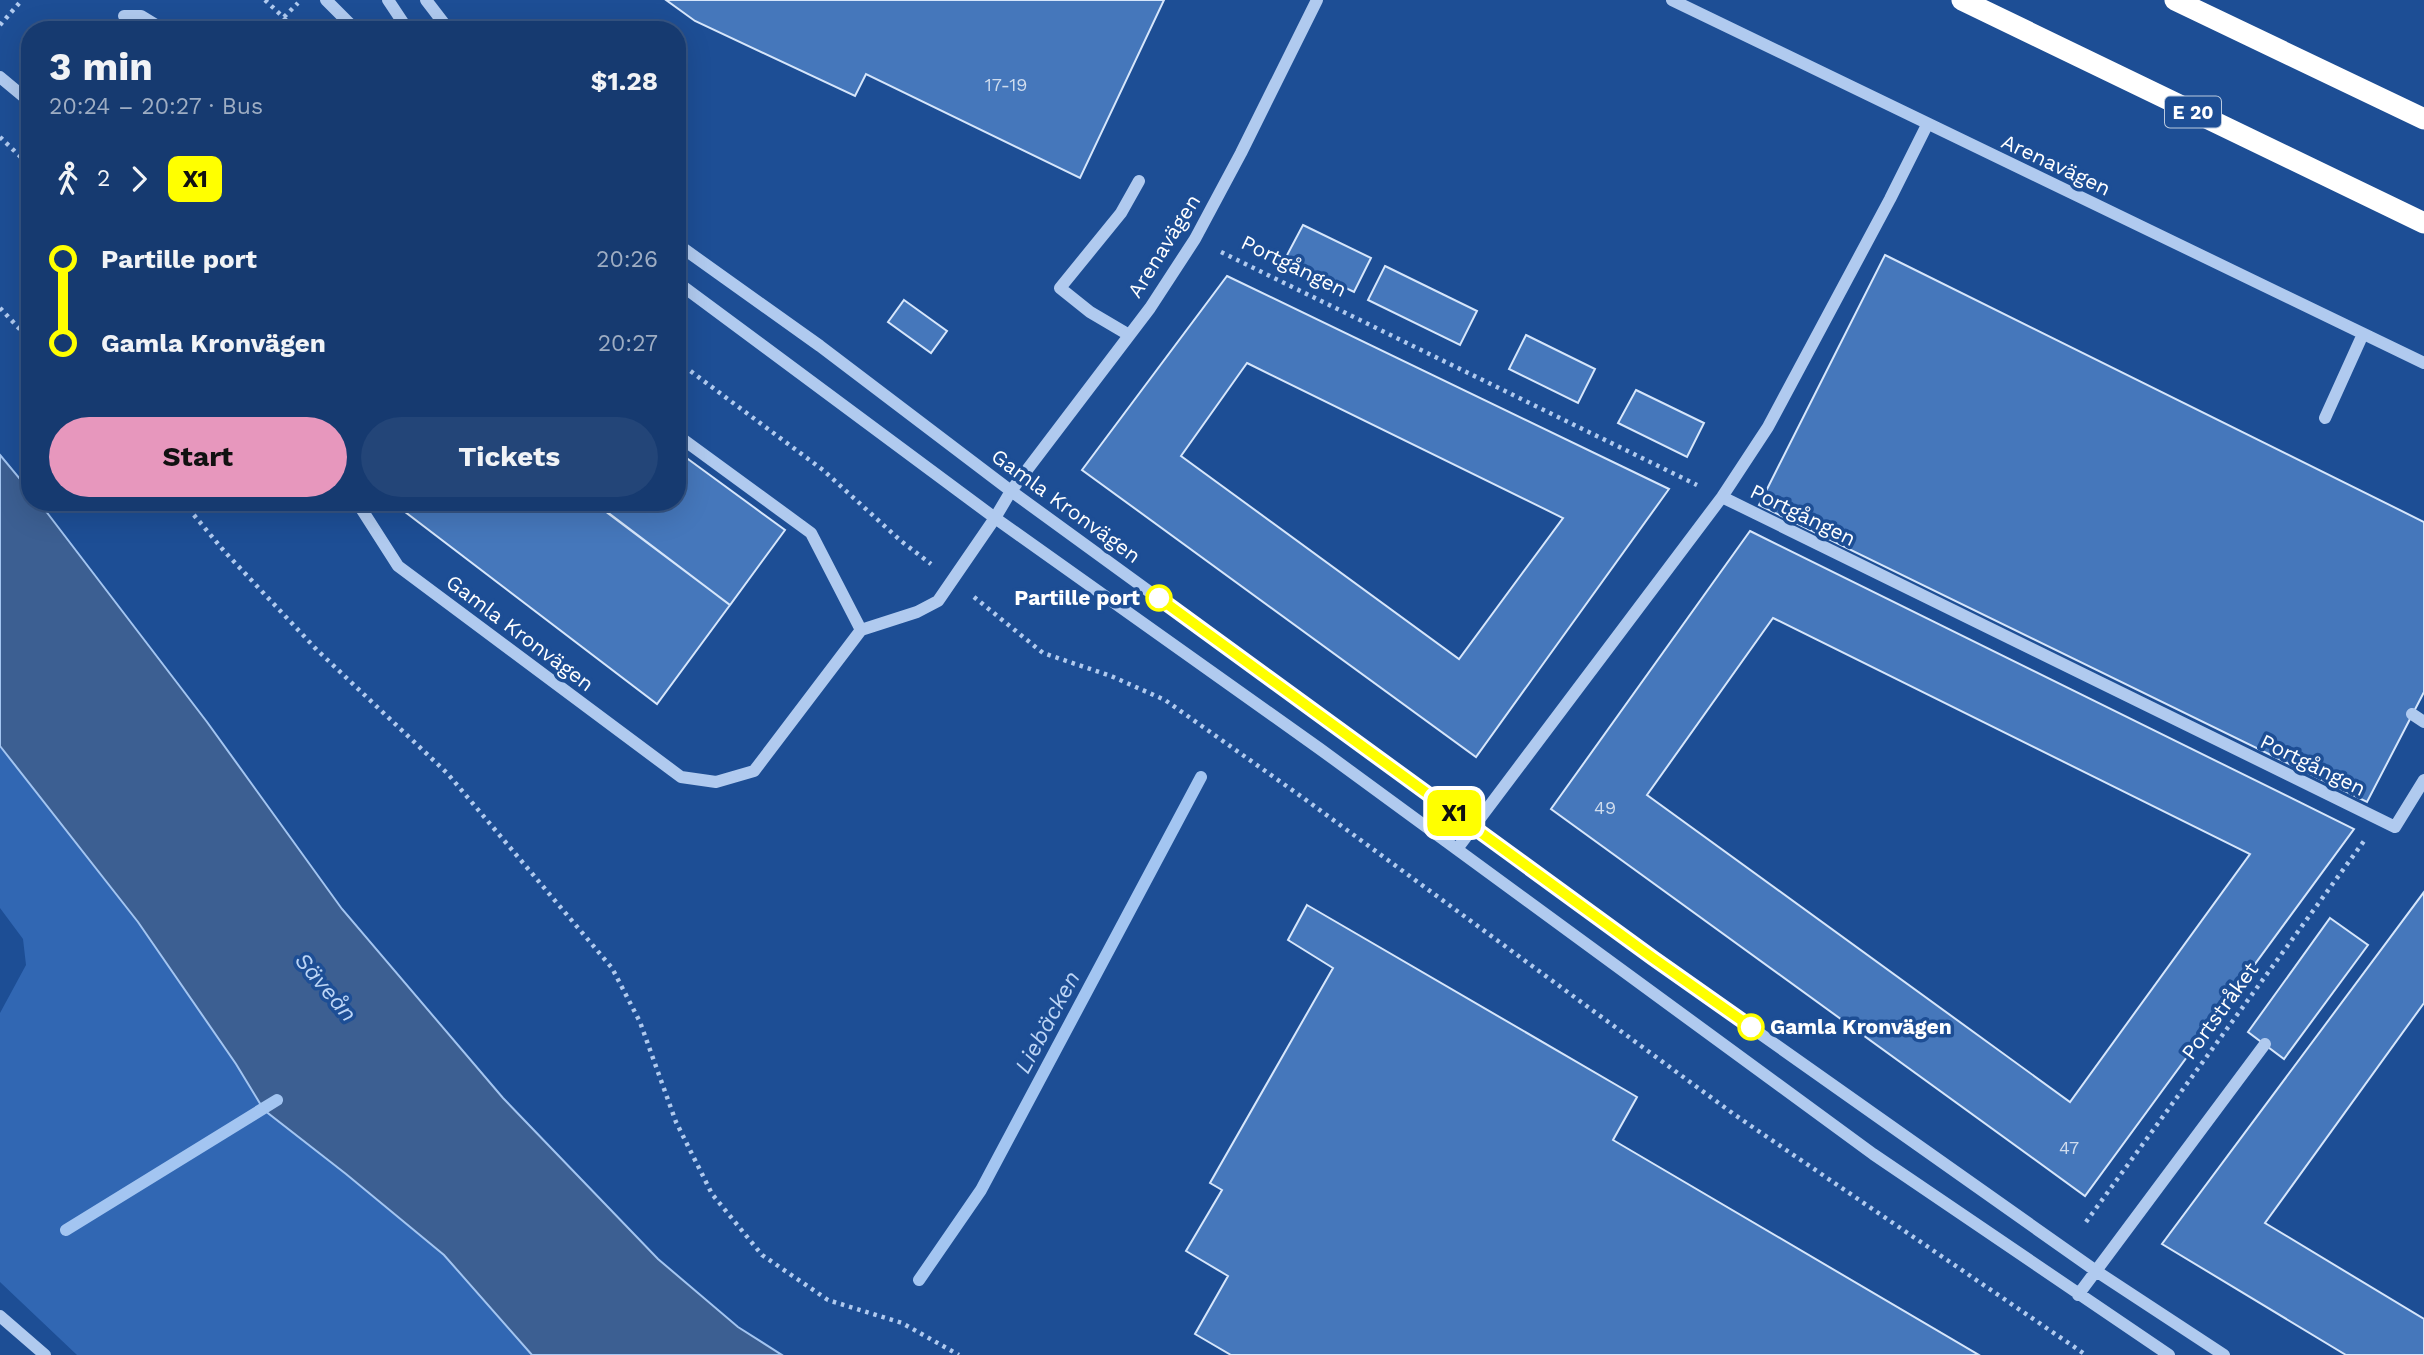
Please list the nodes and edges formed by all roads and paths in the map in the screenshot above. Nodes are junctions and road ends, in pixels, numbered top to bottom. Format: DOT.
graph roads {
  1 [pos="22,0"];
  2 [pos="265,0"];
  3 [pos="301,0"];
  4 [pos="326,0"];
  5 [pos="388,0"];
  6 [pos="426,0"];
  7 [pos="1317,0"];
  8 [pos="1672,0"];
  9 [pos="1962,0"];
  10 [pos="2175,0"];
  11 [pos="124,16"];
  12 [pos="284,17"];
  13 [pos="149,21"];
  14 [pos="288,21"];
  15 [pos="347,21"];
  16 [pos="402,21"];
  17 [pos="442,21"];
  18 [pos="0,25"];
  19 [pos="0,77"];
  20 [pos="21,94"];
  21 [pos="2424,119"];
  22 [pos="1927,125"];
  23 [pos="0,137"];
  24 [pos="21,157"];
  25 [pos="1139,181"];
  26 [pos="2424,223"];
  27 [pos="1195,239"];
  28 [pos="686,250"];
  29 [pos="686,289"];
  30 [pos="0,308"];
  31 [pos="21,330"];
  32 [pos="2363,334"];
  33 [pos="1129,335"];
  34 [pos="2424,363"];
  35 [pos="686,368"];
  36 [pos="2325,418"];
  37 [pos="686,442"];
  38 [pos="1011,491"];
  39 [pos="1722,497"];
  40 [pos="191,511"];
  41 [pos="362,511"];
  42 [pos="995,518"];
  43 [pos="952,579"];
  44 [pos="860,630"];
  45 [pos="2412,715"];
  46 [pos="2424,722"];
  47 [pos="2424,780"];
  48 [pos="2380,819"];
  49 [pos="1474,828"];
  50 [pos="1457,849"];
  51 [pos="2265,1044"];
  52 [pos="2086,1222"];
  53 [pos="2096,1271"];
  54 [pos="2078,1295"];
  55 [pos="0,1316"];
  56 [pos="45,1355"];
  57 [pos="959,1355"];
  58 [pos="2086,1355"];
  59 [pos="2169,1355"];
  60 [pos="2224,1355"];
  1 -- 18 [label="path"];
  2 -- 12 [label="path"];
  3 -- 12 [label="path"];
  4 -- 15 [label="street"];
  5 -- 16 [label="street"];
  6 -- 17 [label="street"];
  7 -- 27 [label="street, Arenavägen"];
  8 -- 22 [label="street, Arenavägen"];
  9 -- 26 [label="highway, E 20"];
  10 -- 21 [label="highway"];
  11 -- 13 [label="street"];
  12 -- 14 [label="path"];
  19 -- 20 [label="street"];
  22 -- 32 [label="street, Arenavägen"];
  22 -- 39 [label="street"];
  23 -- 24 [label="path"];
  25 -- 33 [label="street"];
  27 -- 33 [label="street, Arenavägen"];
  27 -- 39 [label="path, Portgången"];
  28 -- 38 [label="street, Gamla Kronvägen"];
  29 -- 42 [label="street"];
  30 -- 31 [label="path"];
  32 -- 34 [label="street, Arenavägen"];
  32 -- 36 [label="street"];
  33 -- 38 [label="street, Arenavägen"];
  35 -- 43 [label="path"];
  37 -- 44 [label="street"];
  38 -- 42 [label="street, Arenavägen"];
  38 -- 49 [label="street, Gamla Kronvägen"];
  39 -- 48 [label="street, Portgången"];
  39 -- 49 [label="street"];
  40 -- 57 [label="path"];
  41 -- 44 [label="street, Gamla Kronvägen"];
  42 -- 43 [label="street"];
  42 -- 50 [label="street"];
  43 -- 44 [label="street"];
  43 -- 58 [label="path"];
  45 -- 46 [label="street"];
  47 -- 48 [label="street, Portgången"];
  48 -- 52 [label="path, Portstråket"];
  49 -- 50 [label="street"];
  49 -- 53 [label="street, Gamla Kronvägen"];
  50 -- 54 [label="street"];
  51 -- 53 [label="street"];
  53 -- 54 [label="street"];
  53 -- 60 [label="street, Gamla Kronvägen"];
  54 -- 59 [label="street"];
  55 -- 56 [label="street"];
}
